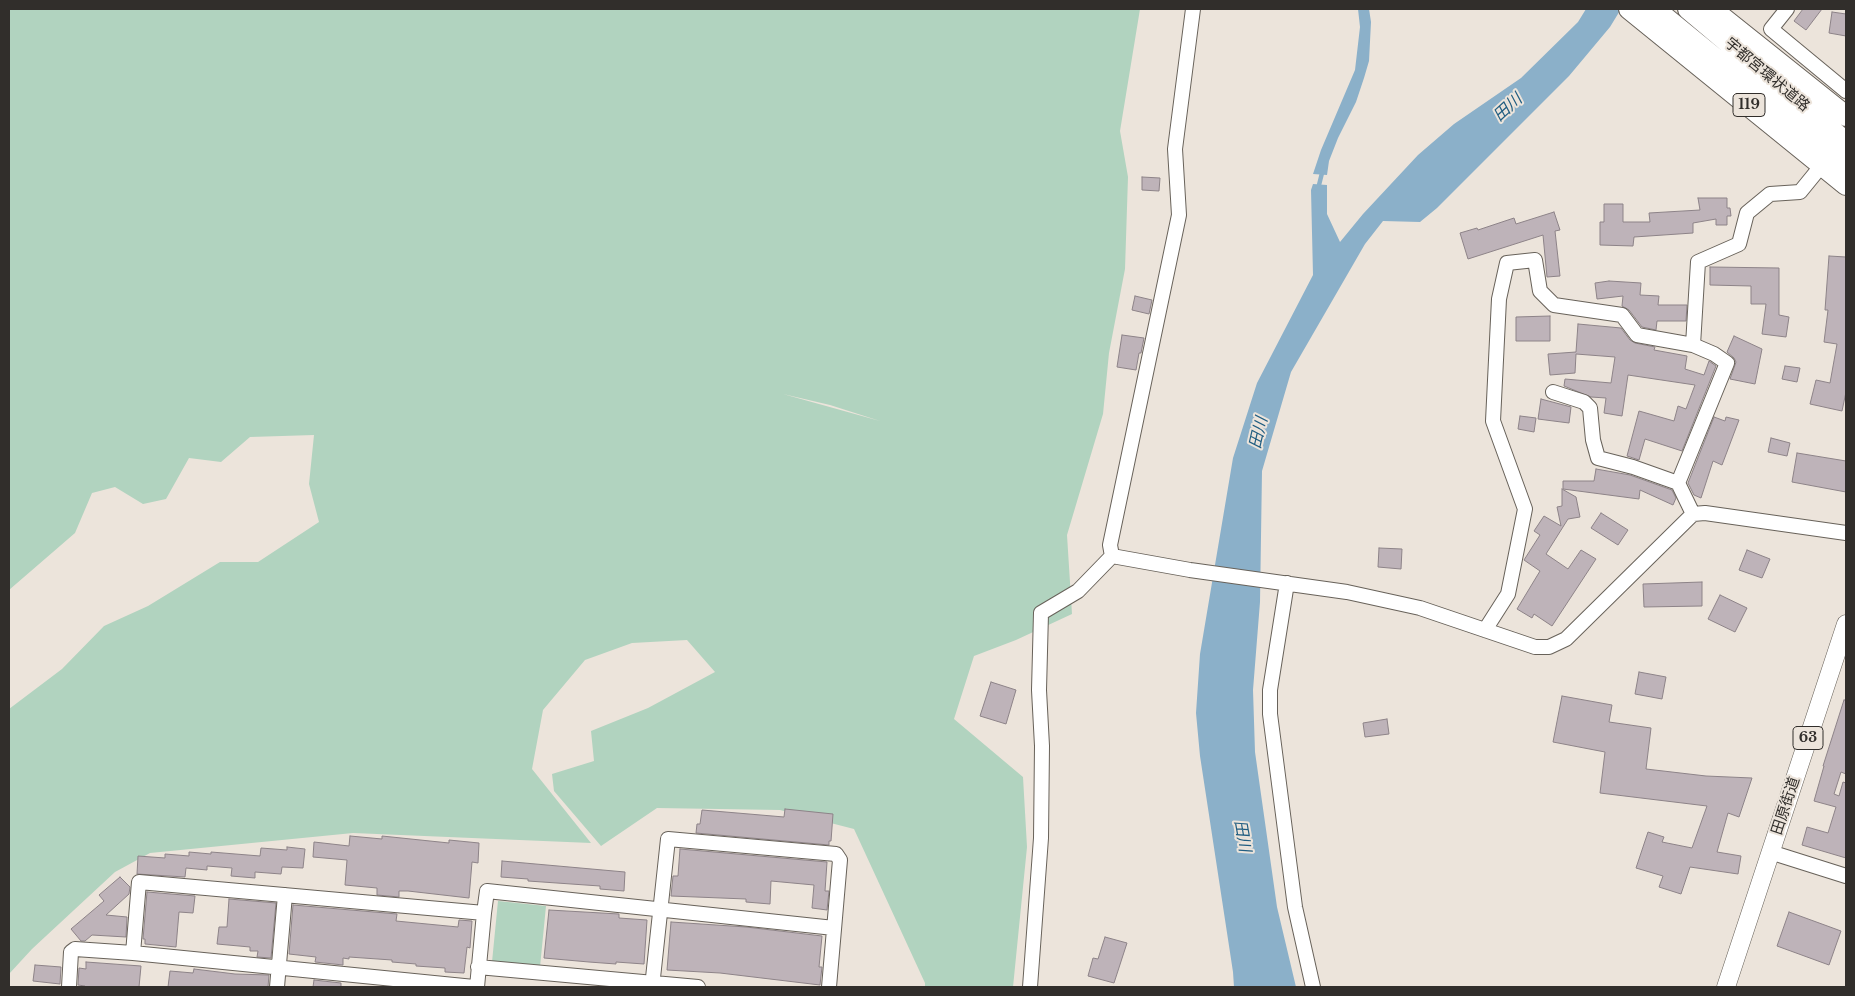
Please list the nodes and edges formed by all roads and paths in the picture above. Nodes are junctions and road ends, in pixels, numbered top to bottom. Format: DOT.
graph roads {
  1 [pos="1193,9"];
  2 [pos="1629,9"];
  3 [pos="1688,9"];
  4 [pos="1712,9"];
  5 [pos="1787,9"];
  6 [pos="1654,16"];
  7 [pos="1846,92"];
  8 [pos="1846,116"];
  9 [pos="1835,149"];
  10 [pos="1846,165"];
  11 [pos="1846,185"];
  12 [pos="1693,345"];
  13 [pos="1553,392"];
  14 [pos="1678,483"];
  15 [pos="1692,514"];
  16 [pos="1846,533"];
  17 [pos="1112,556"];
  18 [pos="1284,583"];
  19 [pos="1846,624"];
  20 [pos="1485,630"];
  21 [pos="1770,852"];
  22 [pos="1846,876"];
  23 [pos="285,895"];
  24 [pos="660,910"];
  25 [pos="484,913"];
  26 [pos="834,928"];
  27 [pos="134,953"];
  28 [pos="278,968"];
  29 [pos="478,968"];
  30 [pos="652,985"];
  31 [pos="69,987"];
  32 [pos="277,987"];
  33 [pos="475,987"];
  34 [pos="698,987"];
  35 [pos="829,987"];
  36 [pos="1030,987"];
  37 [pos="1313,987"];
  38 [pos="1726,987"];
  1 -- 17 [label="street"];
  2 -- 6 [label="highway, 119"];
  3 -- 9 [label="highway, 宇都宮環状道路 / 119"];
  4 -- 8 [label="highway"];
  5 -- 7 [label="street"];
  6 -- 9 [label="highway, 宇都宮環状道路 / 119"];
  9 -- 10 [label="highway, 宇都宮環状道路 / 119"];
  9 -- 11 [label="highway, 119"];
  9 -- 12 [label="street"];
  12 -- 14 [label="street"];
  12 -- 20 [label="street"];
  13 -- 14 [label="street"];
  14 -- 15 [label="street"];
  15 -- 16 [label="street"];
  15 -- 20 [label="street"];
  17 -- 18 [label="street"];
  17 -- 36 [label="street"];
  18 -- 20 [label="street"];
  18 -- 37 [label="street"];
  19 -- 21 [label="main road, 田原街道 / 63"];
  21 -- 22 [label="street"];
  21 -- 38 [label="main road, 田原街道 / 63"];
  23 -- 25 [label="street"];
  23 -- 27 [label="street"];
  23 -- 28 [label="street"];
  24 -- 25 [label="street"];
  24 -- 26 [label="street"];
  24 -- 26 [label="street"];
  24 -- 30 [label="street"];
  25 -- 29 [label="street"];
  26 -- 35 [label="street"];
  27 -- 28 [label="street"];
  27 -- 31 [label="street"];
  28 -- 32 [label="street"];
  28 -- 33 [label="street"];
  29 -- 30 [label="street"];
  29 -- 33 [label="street"];
  30 -- 34 [label="street"];
}
